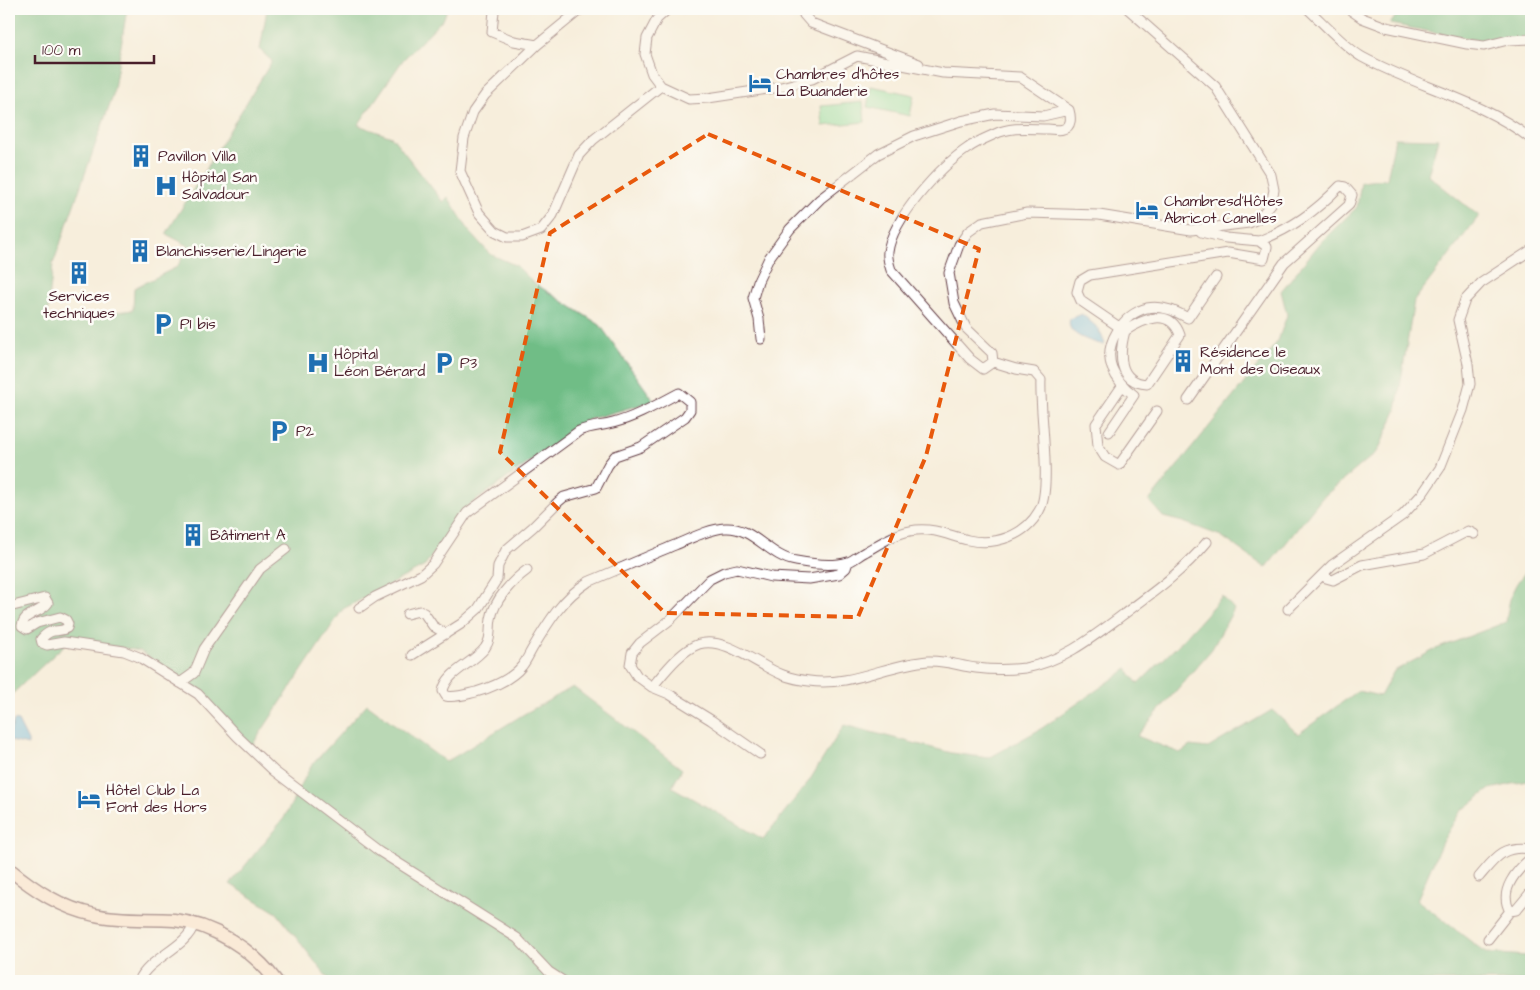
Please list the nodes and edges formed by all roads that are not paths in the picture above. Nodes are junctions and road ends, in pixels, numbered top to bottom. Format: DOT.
graph roads {
  1 [pos="581,9"];
  2 [pos="668,9"];
  3 [pos="803,9"];
  4 [pos="1128,9"];
  5 [pos="1308,9"];
  6 [pos="1349,9"];
  7 [pos="494,11"];
  8 [pos="1531,39"];
  9 [pos="537,45"];
  10 [pos="943,73"];
  11 [pos="662,86"];
  12 [pos="1069,110"];
  13 [pos="1531,139"];
  14 [pos="1191,230"];
  15 [pos="1259,241"];
  16 [pos="1531,250"];
  17 [pos="1216,278"];
  18 [pos="1122,329"];
  19 [pos="762,339"];
  20 [pos="993,362"];
  21 [pos="1122,386"];
  22 [pos="1188,400"];
  23 [pos="1157,411"];
  24 [pos="1109,432"];
  25 [pos="1474,534"];
  26 [pos="1206,542"];
  27 [pos="286,549"];
  28 [pos="848,562"];
  29 [pos="527,570"];
  30 [pos="1325,572"];
  31 [pos="496,579"];
  32 [pos="506,590"];
  33 [pos="9,607"];
  34 [pos="359,608"];
  35 [pos="1288,609"];
  36 [pos="407,614"];
  37 [pos="446,634"];
  38 [pos="412,656"];
  39 [pos="180,683"];
  40 [pos="652,687"];
  41 [pos="760,754"];
  42 [pos="1531,849"];
  43 [pos="1531,858"];
  44 [pos="9,869"];
  45 [pos="1479,877"];
  46 [pos="1531,892"];
  47 [pos="1510,911"];
  48 [pos="194,924"];
  49 [pos="1488,939"];
  50 [pos="273,980"];
  51 [pos="139,981"];
  52 [pos="563,981"];
  1 -- 9 [label="street"];
  2 -- 11 [label="street"];
  3 -- 10 [label="street"];
  4 -- 14 [label="street"];
  5 -- 13 [label="street"];
  6 -- 8 [label="street"];
  7 -- 9 [label="street"];
  9 -- 11 [label="street"];
  10 -- 11 [label="street"];
  10 -- 12 [label="street"];
  12 -- 19 [label="street"];
  12 -- 20 [label="street"];
  14 -- 15 [label="street"];
  14 -- 20 [label="street"];
  15 -- 18 [label="street"];
  15 -- 22 [label="street"];
  16 -- 30 [label="street"];
  17 -- 18 [label="street"];
  18 -- 18 [label="street"];
  18 -- 21 [label="street"];
  20 -- 28 [label="street"];
  21 -- 23 [label="street"];
  21 -- 24 [label="street"];
  25 -- 30 [label="street"];
  26 -- 40 [label="street"];
  27 -- 39 [label="street"];
  28 -- 32 [label="street"];
  28 -- 40 [label="street"];
  29 -- 32 [label="street"];
  30 -- 35 [label="street"];
  31 -- 32 [label="street"];
  31 -- 34 [label="street"];
  31 -- 37 [label="street"];
  33 -- 39 [label="street"];
  36 -- 37 [label="street"];
  37 -- 38 [label="street"];
  39 -- 52 [label="street"];
  40 -- 41 [label="street"];
  42 -- 45 [label="street"];
  43 -- 47 [label="street"];
  44 -- 48 [label="main road"];
  46 -- 47 [label="street"];
  47 -- 49 [label="street"];
  48 -- 50 [label="main road"];
  48 -- 51 [label="street"];
}
